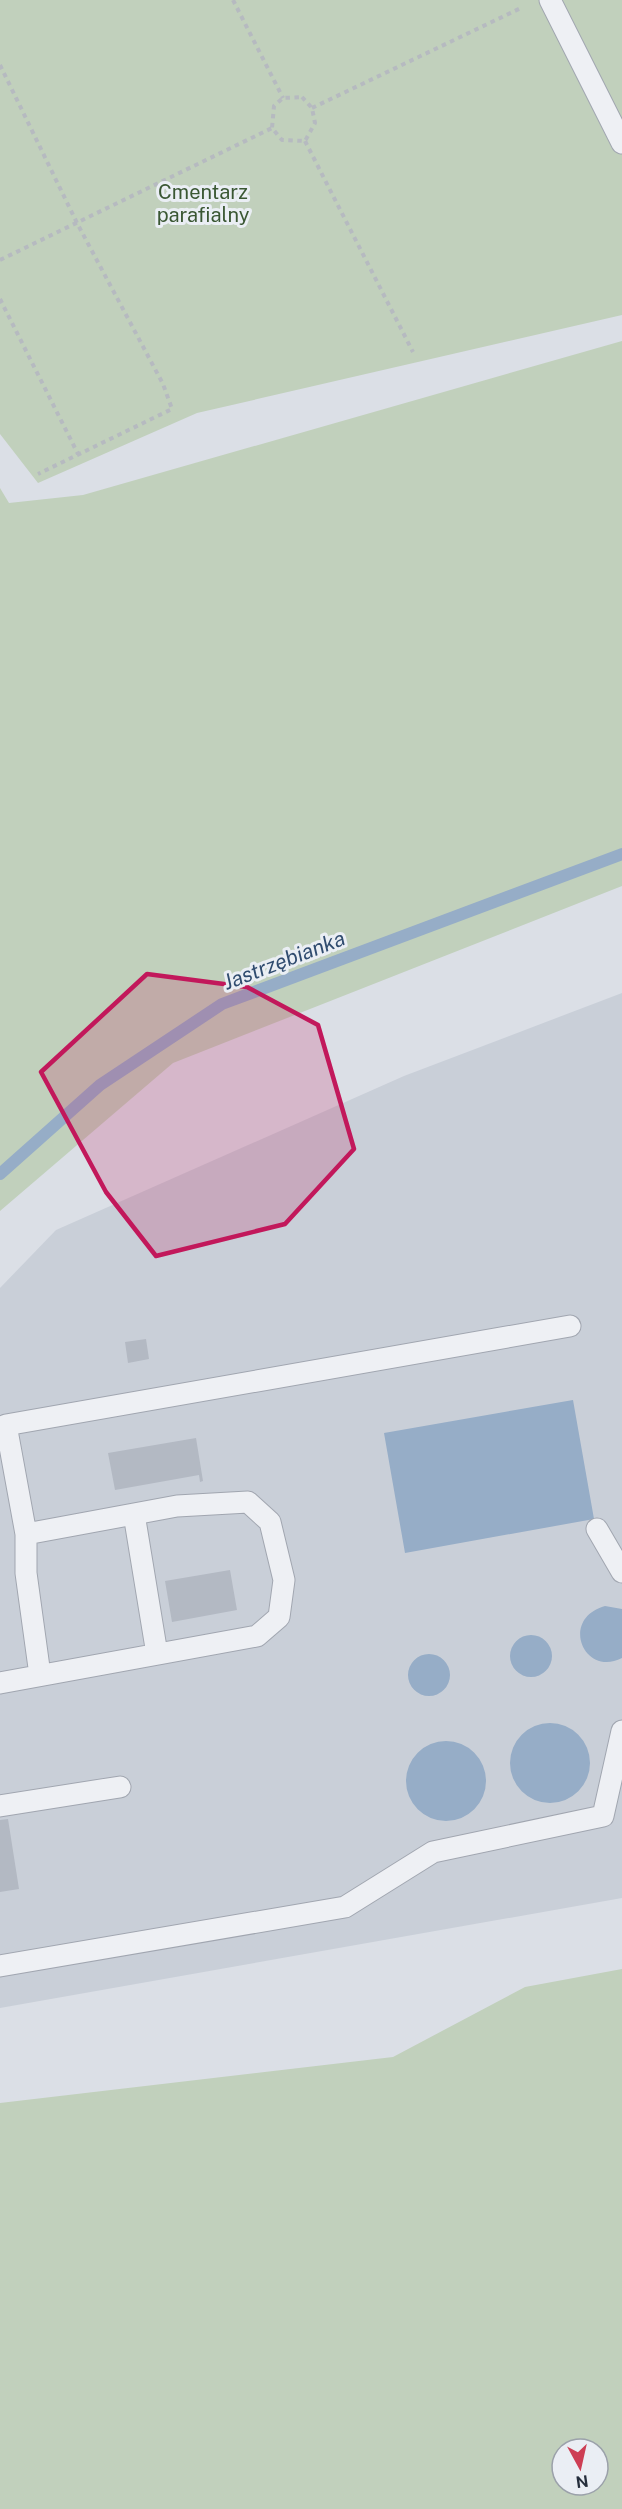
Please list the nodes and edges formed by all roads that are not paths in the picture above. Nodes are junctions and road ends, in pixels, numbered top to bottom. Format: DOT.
graph roads {
  1 [pos="550,0"];
  2 [pos="622,143"];
  3 [pos="570,1326"];
  4 [pos="134,1514"];
  5 [pos="597,1529"];
  6 [pos="26,1534"];
  7 [pos="622,1572"];
  8 [pos="157,1654"];
  9 [pos="40,1676"];
  10 [pos="0,1683"];
  11 [pos="622,1731"];
  12 [pos="120,1787"];
  13 [pos="0,1806"];
  14 [pos="0,1966"];
  1 -- 2 [label="lane"];
  3 -- 6 [label="lane"];
  4 -- 6 [label="lane"];
  4 -- 8 [label="lane"];
  4 -- 8 [label="lane"];
  5 -- 7 [label="lane"];
  6 -- 9 [label="lane"];
  8 -- 9 [label="lane"];
  9 -- 10 [label="lane"];
  11 -- 14 [label="lane"];
  12 -- 13 [label="lane"];
}
